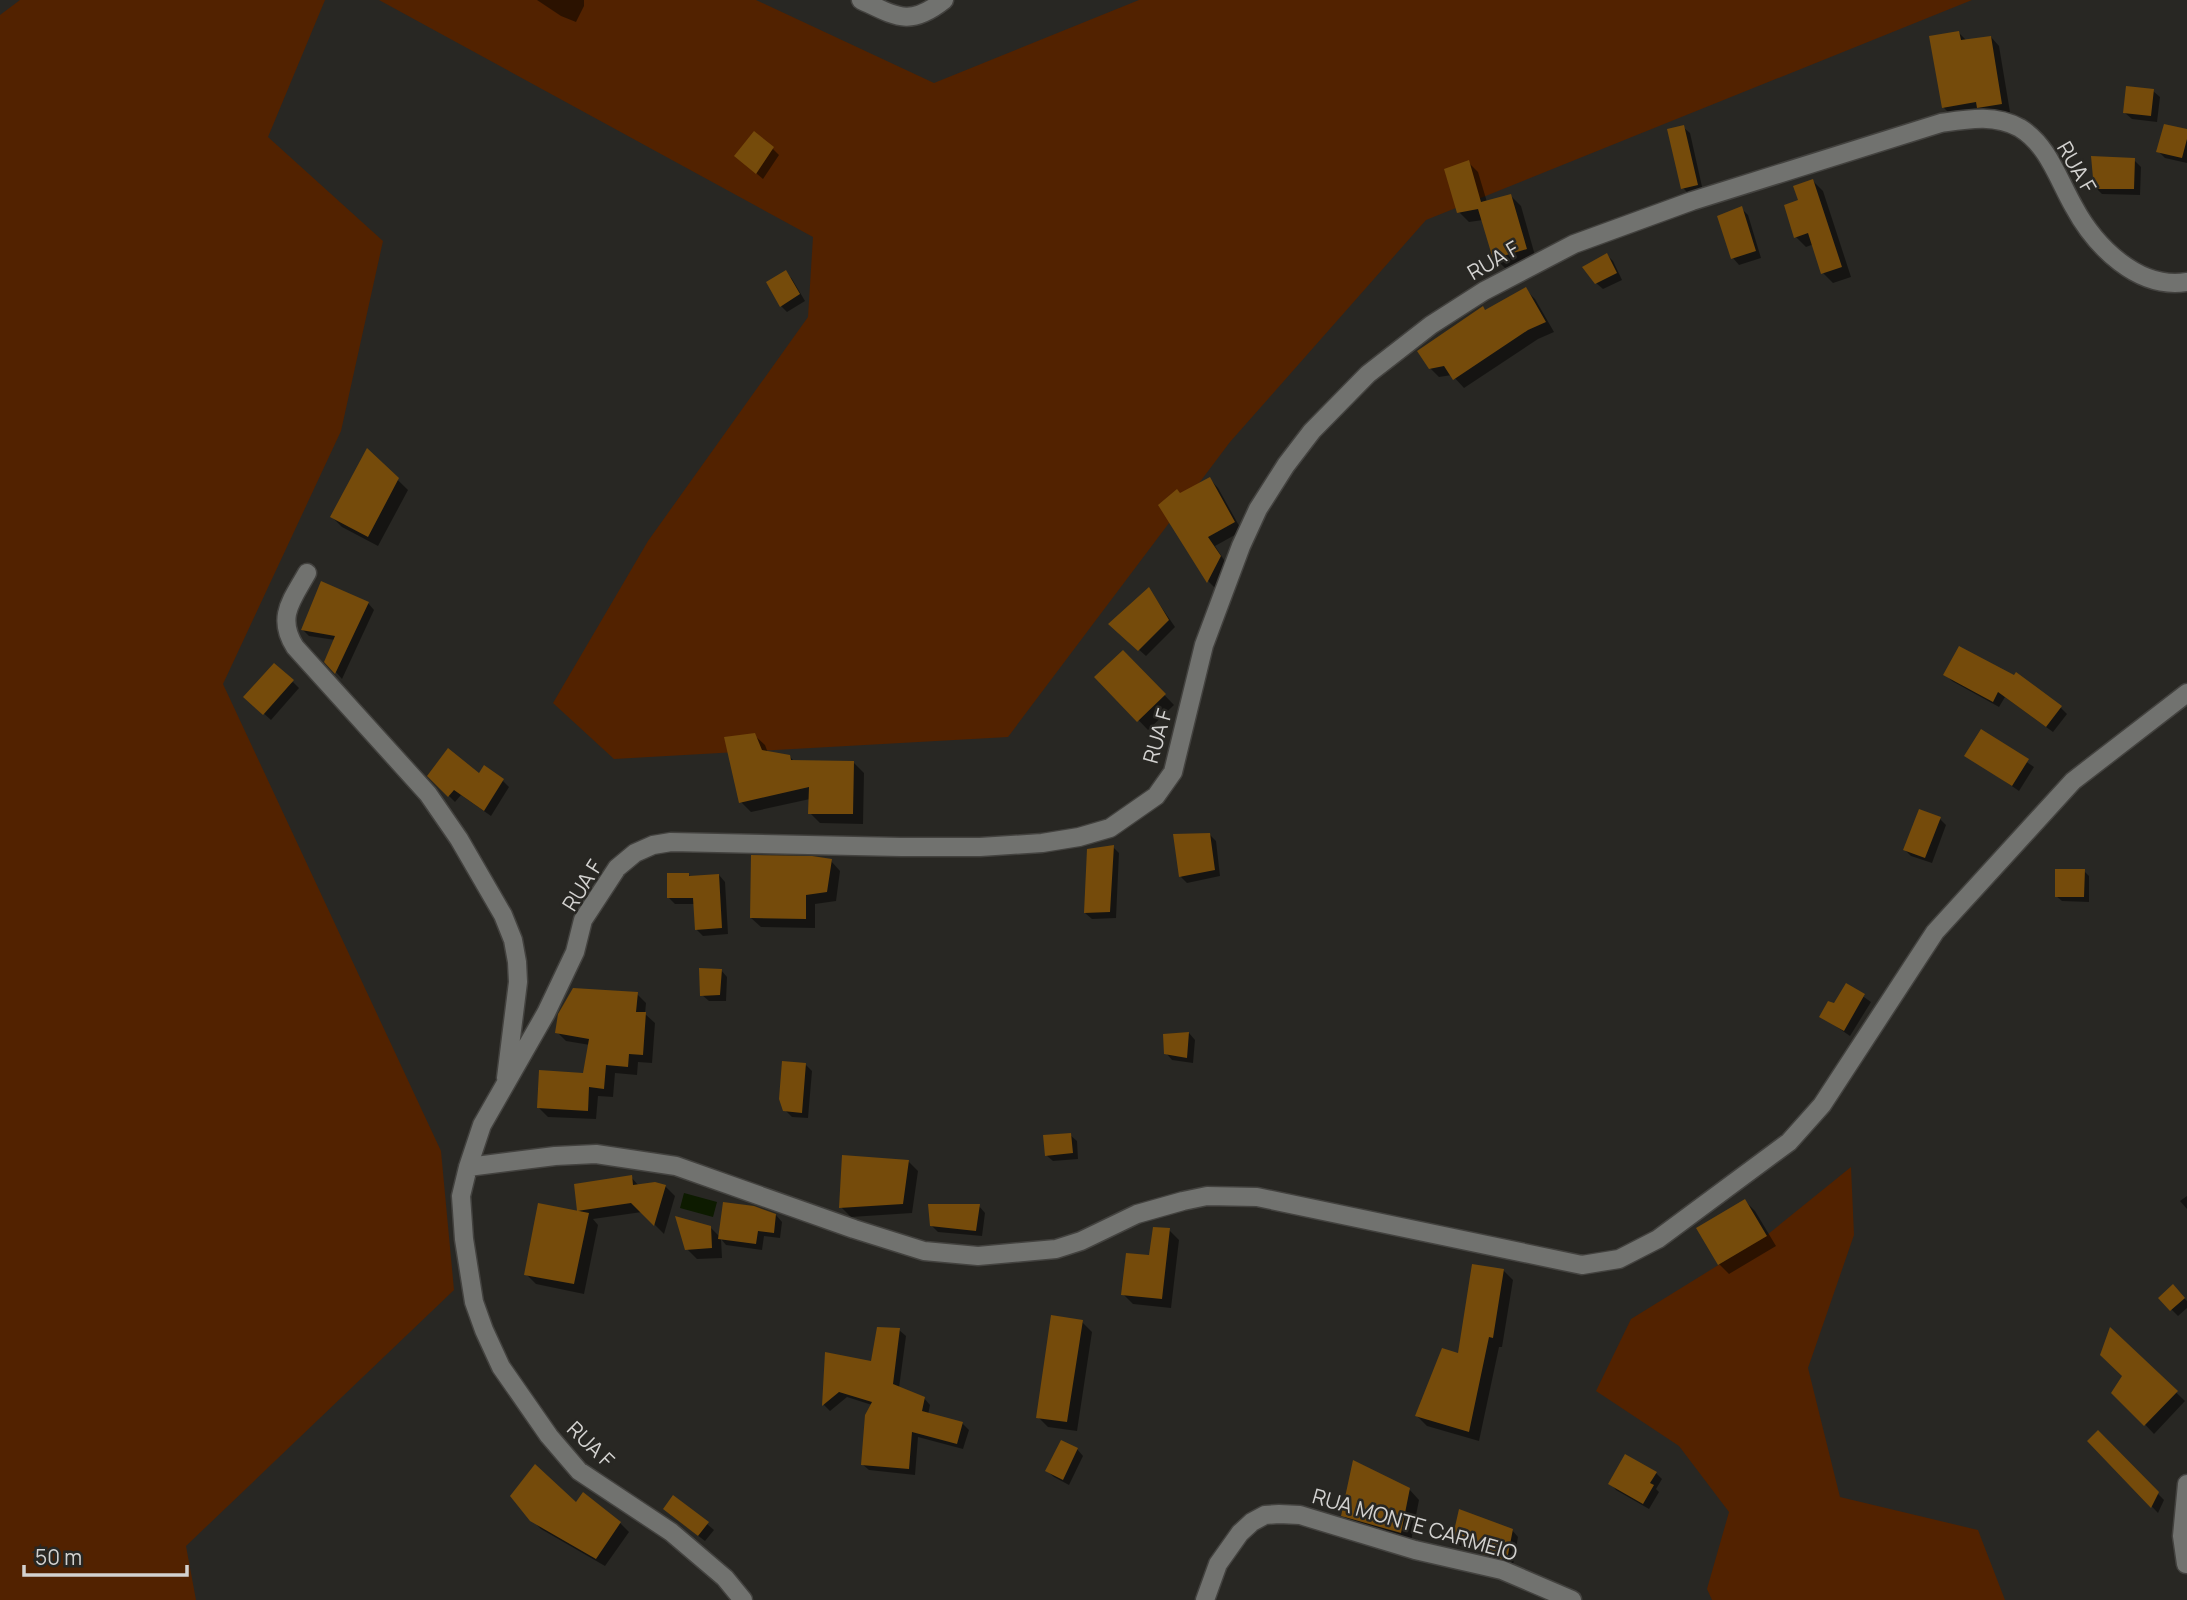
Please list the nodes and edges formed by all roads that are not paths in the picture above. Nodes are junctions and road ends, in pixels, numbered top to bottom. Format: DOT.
graph roads {
  1 [pos="861,0"];
  2 [pos="944,0"];
  3 [pos="2187,282"];
  4 [pos="307,573"];
  5 [pos="2187,692"];
  6 [pos="505,1089"];
  7 [pos="468,1167"];
  8 [pos="2187,1484"];
  9 [pos="2187,1565"];
  10 [pos="743,1600"];
  11 [pos="1205,1600"];
  12 [pos="1572,1600"];
  1 -- 2 [label="street"];
  3 -- 6 [label="street, RUA F"];
  4 -- 6 [label="street"];
  5 -- 7 [label="street"];
  6 -- 7 [label="street, RUA F"];
  7 -- 10 [label="street, RUA F"];
  8 -- 9 [label="street"];
  11 -- 12 [label="street, RUA MONTE CARMEIO"];
}
